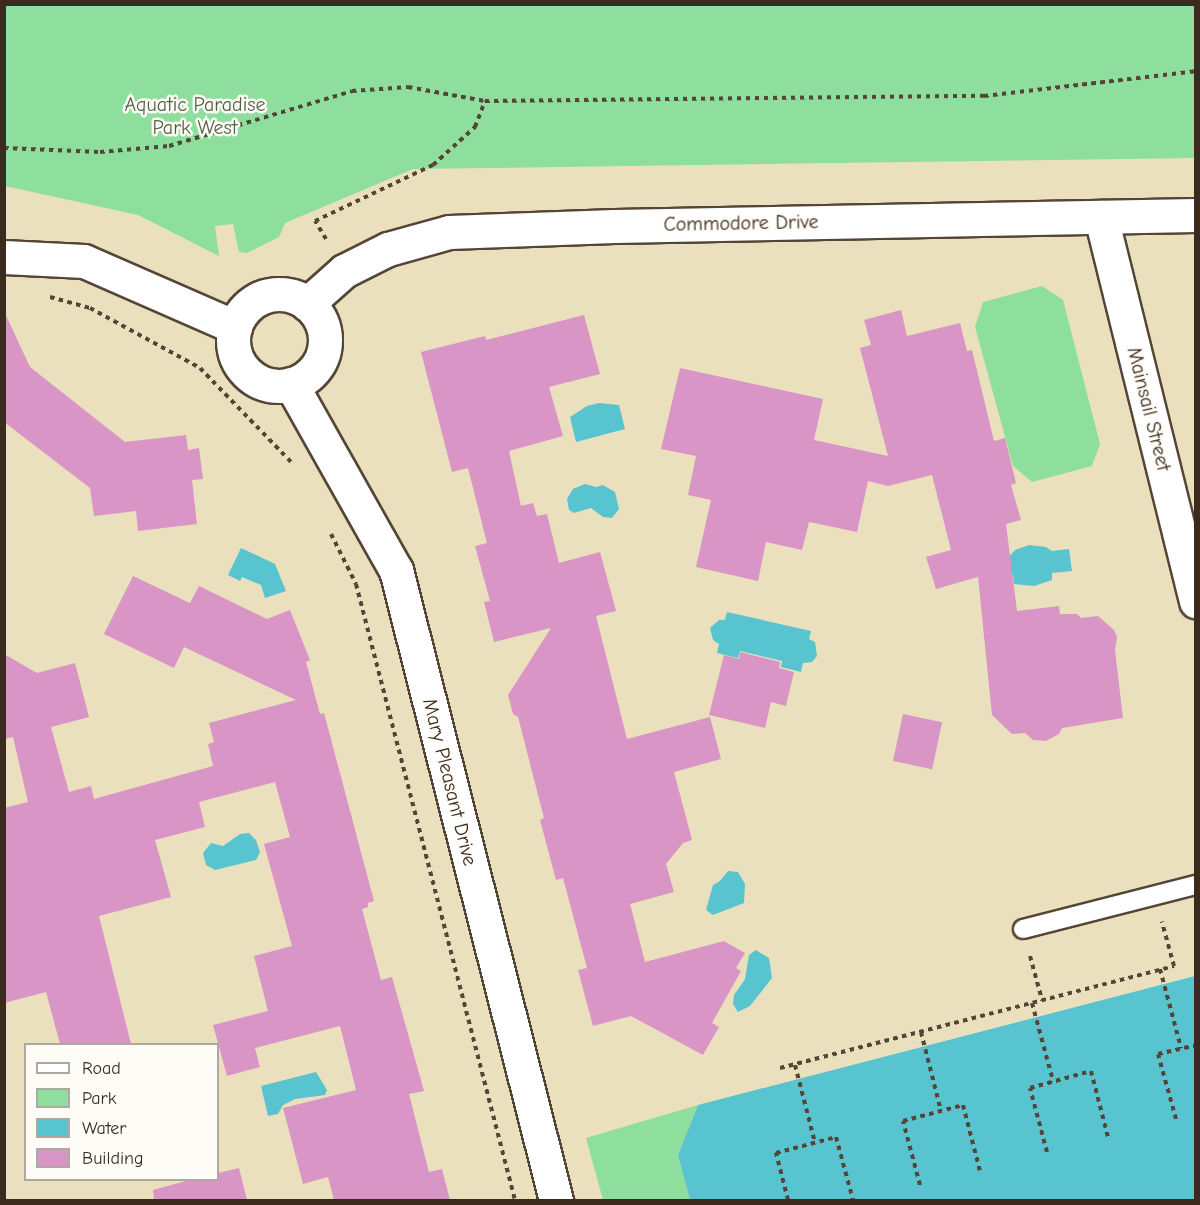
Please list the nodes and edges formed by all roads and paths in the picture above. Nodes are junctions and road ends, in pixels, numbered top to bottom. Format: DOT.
graph roads {
  1 [pos="1196,71"];
  2 [pos="485,101"];
  3 [pos="4,148"];
  4 [pos="1196,216"];
  5 [pos="1101,217"];
  6 [pos="4,257"];
  7 [pos="344,271"];
  8 [pos="39,295"];
  9 [pos="308,304"];
  10 [pos="235,327"];
  11 [pos="291,384"];
  12 [pos="299,470"];
  13 [pos="330,532"];
  14 [pos="1196,601"];
  15 [pos="1196,885"];
  16 [pos="1155,895"];
  17 [pos="1023,929"];
  18 [pos="1160,969"];
  19 [pos="1042,1000"];
  20 [pos="1032,1003"];
  21 [pos="921,1032"];
  22 [pos="1196,1045"];
  23 [pos="1181,1048"];
  24 [pos="795,1065"];
  25 [pos="780,1068"];
  26 [pos="1053,1081"];
  27 [pos="941,1111"];
  28 [pos="1176,1119"];
  29 [pos="1108,1137"];
  30 [pos="815,1143"];
  31 [pos="1047,1152"];
  32 [pos="980,1171"];
  33 [pos="920,1185"];
  34 [pos="514,1200"];
  35 [pos="556,1200"];
  36 [pos="788,1200"];
  37 [pos="853,1200"];
  1 -- 2 [label="path"];
  2 -- 3 [label="path"];
  2 -- 7 [label="path"];
  4 -- 5 [label="street, Commodore Drive"];
  5 -- 7 [label="street, Commodore Drive"];
  5 -- 14 [label="street, Mainsail Street"];
  6 -- 10 [label="street"];
  7 -- 9 [label="street, Commodore Drive"];
  8 -- 12 [label="path"];
  9 -- 10 [label="street"];
  9 -- 11 [label="street"];
  10 -- 11 [label="street"];
  11 -- 35 [label="street, Mary Pleasant Drive"];
  13 -- 34 [label="path"];
  15 -- 16 [label="lane"];
  16 -- 17 [label="lane"];
  16 -- 18 [label="path"];
  17 -- 19 [label="path"];
  18 -- 19 [label="path"];
  18 -- 23 [label="path"];
  19 -- 20 [label="path"];
  20 -- 21 [label="path"];
  20 -- 26 [label="path"];
  21 -- 24 [label="path"];
  21 -- 27 [label="path"];
  22 -- 23 [label="path"];
  23 -- 28 [label="path"];
  24 -- 25 [label="path"];
  24 -- 30 [label="path"];
  26 -- 29 [label="path"];
  26 -- 31 [label="path"];
  27 -- 32 [label="path"];
  27 -- 33 [label="path"];
  30 -- 36 [label="path"];
  30 -- 37 [label="path"];
}
